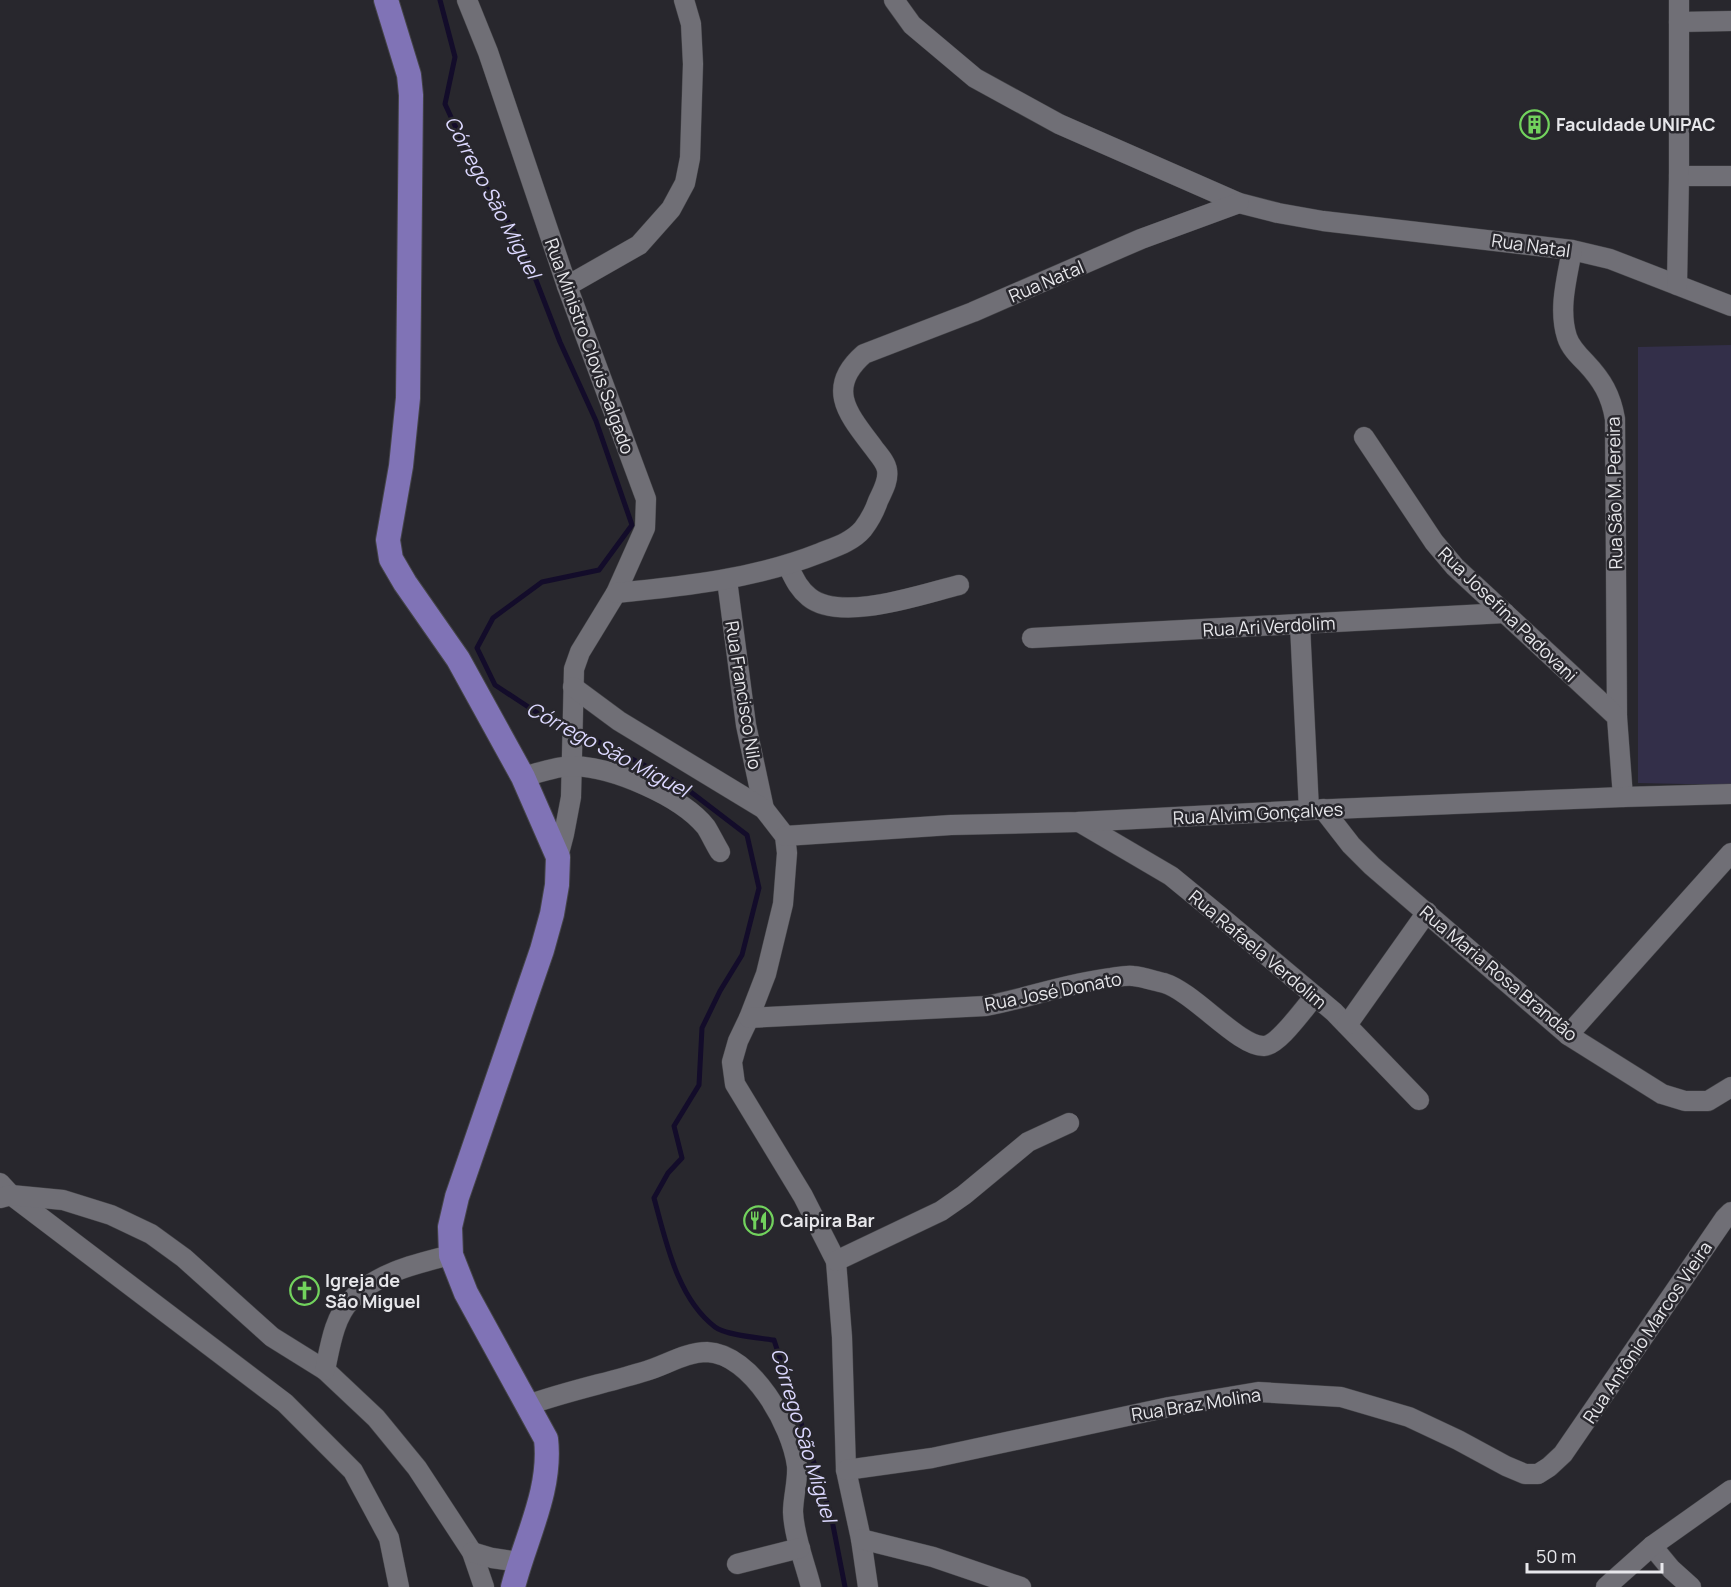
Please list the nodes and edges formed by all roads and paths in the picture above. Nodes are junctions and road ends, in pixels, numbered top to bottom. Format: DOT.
graph roads {
  1 [pos="386,0"];
  2 [pos="467,0"];
  3 [pos="684,0"];
  4 [pos="894,0"];
  5 [pos="1679,0"];
  6 [pos="1731,21"];
  7 [pos="1679,22"];
  8 [pos="1679,176"];
  9 [pos="1731,176"];
  10 [pos="1239,202"];
  11 [pos="1572,250"];
  12 [pos="1677,285"];
  13 [pos="567,286"];
  14 [pos="1731,306"];
  15 [pos="1364,437"];
  16 [pos="788,566"];
  17 [pos="727,580"];
  18 [pos="959,585"];
  19 [pos="616,593"];
  20 [pos="1505,613"];
  21 [pos="1300,625"];
  22 [pos="1032,638"];
  23 [pos="573,694"];
  24 [pos="1617,717"];
  25 [pos="572,761"];
  26 [pos="523,777"];
  27 [pos="1731,794"];
  28 [pos="1623,797"];
  29 [pos="764,809"];
  30 [pos="1316,809"];
  31 [pos="1078,822"];
  32 [pos="785,836"];
  33 [pos="720,852"];
  34 [pos="1731,853"];
  35 [pos="558,857"];
  36 [pos="1427,912"];
  37 [pos="1315,996"];
  38 [pos="749,1018"];
  39 [pos="1347,1025"];
  40 [pos="1568,1035"];
  41 [pos="1731,1087"];
  42 [pos="1419,1100"];
  43 [pos="1069,1123"];
  44 [pos="4,1192"];
  45 [pos="1731,1212"];
  46 [pos="451,1256"];
  47 [pos="836,1261"];
  48 [pos="326,1370"];
  49 [pos="528,1405"];
  50 [pos="1563,1454"];
  51 [pos="846,1470"];
  52 [pos="1731,1490"];
  53 [pos="861,1539"];
  54 [pos="1652,1546"];
  55 [pos="800,1548"];
  56 [pos="472,1552"];
  57 [pos="519,1562"];
  58 [pos="737,1564"];
  59 [pos="399,1587"];
  60 [pos="484,1587"];
  61 [pos="513,1587"];
  62 [pos="811,1587"];
  63 [pos="868,1587"];
  64 [pos="1021,1587"];
  65 [pos="1606,1587"];
  66 [pos="1691,1587"];
  1 -- 26 [label="main road"];
  2 -- 13 [label="street, Rua Ministro Clovis Salgado"];
  3 -- 13 [label="street"];
  4 -- 10 [label="street"];
  5 -- 7 [label="street"];
  6 -- 7 [label="street"];
  7 -- 8 [label="street"];
  8 -- 9 [label="street"];
  8 -- 12 [label="street"];
  10 -- 11 [label="street, Rua Natal"];
  10 -- 16 [label="street, Rua Natal"];
  11 -- 12 [label="street, Rua Natal"];
  11 -- 24 [label="street, Rua São M. Pereira"];
  12 -- 14 [label="street, Rua Natal"];
  13 -- 19 [label="street, Rua Ministro Clovis Salgado"];
  15 -- 20 [label="street, Rua Josefina Padovani"];
  16 -- 17 [label="street, Rua Natal"];
  16 -- 18 [label="street"];
  17 -- 19 [label="street, Rua Natal"];
  17 -- 29 [label="street, Rua Francisco Nilo"];
  19 -- 23 [label="street, Rua Ministro Clovis Salgado"];
  20 -- 21 [label="street, Rua Ari Verdolim"];
  20 -- 24 [label="street, Rua Josefina Padovani"];
  21 -- 22 [label="street, Rua Ari Verdolim"];
  21 -- 30 [label="street"];
  23 -- 25 [label="street, Rua Ministro Clovis Salgado"];
  23 -- 29 [label="street"];
  24 -- 28 [label="street"];
  25 -- 26 [label="street"];
  25 -- 33 [label="street"];
  25 -- 35 [label="street, Rua Ministro Clovis Salgado"];
  26 -- 35 [label="main road"];
  27 -- 28 [label="street, Rua Alvim Gonçalves"];
  28 -- 30 [label="street, Rua Alvim Gonçalves"];
  29 -- 32 [label="street"];
  30 -- 31 [label="street, Rua Alvim Gonçalves"];
  30 -- 36 [label="street, Rua Maria Rosa Brandão"];
  31 -- 32 [label="street, Rua Alvim Gonçalves"];
  31 -- 37 [label="street, Rua Rafaela Verdolim"];
  32 -- 38 [label="street"];
  34 -- 40 [label="street"];
  35 -- 46 [label="main road"];
  36 -- 39 [label="street"];
  36 -- 40 [label="street, Rua Maria Rosa Brandão"];
  37 -- 38 [label="street, Rua José Donato"];
  37 -- 39 [label="street, Rua Rafaela Verdolim"];
  38 -- 47 [label="street"];
  39 -- 42 [label="street, Rua Rafaela Verdolim"];
  40 -- 41 [label="street, Rua Maria Rosa Brandão"];
  43 -- 47 [label="street"];
  44 -- 48 [label="street"];
  44 -- 59 [label="street"];
  45 -- 50 [label="street, Rua Antônio Marcos Vieira"];
  46 -- 48 [label="street"];
  46 -- 49 [label="main road"];
  47 -- 51 [label="street"];
  48 -- 56 [label="street"];
  49 -- 55 [label="street"];
  49 -- 57 [label="main road"];
  50 -- 51 [label="street, Rua Braz Molina"];
  51 -- 53 [label="street"];
  52 -- 54 [label="street"];
  53 -- 63 [label="street"];
  53 -- 64 [label="street"];
  54 -- 65 [label="street"];
  54 -- 66 [label="street"];
  55 -- 58 [label="street"];
  55 -- 62 [label="street"];
  56 -- 57 [label="street"];
  56 -- 60 [label="street"];
  57 -- 61 [label="main road"];
}
